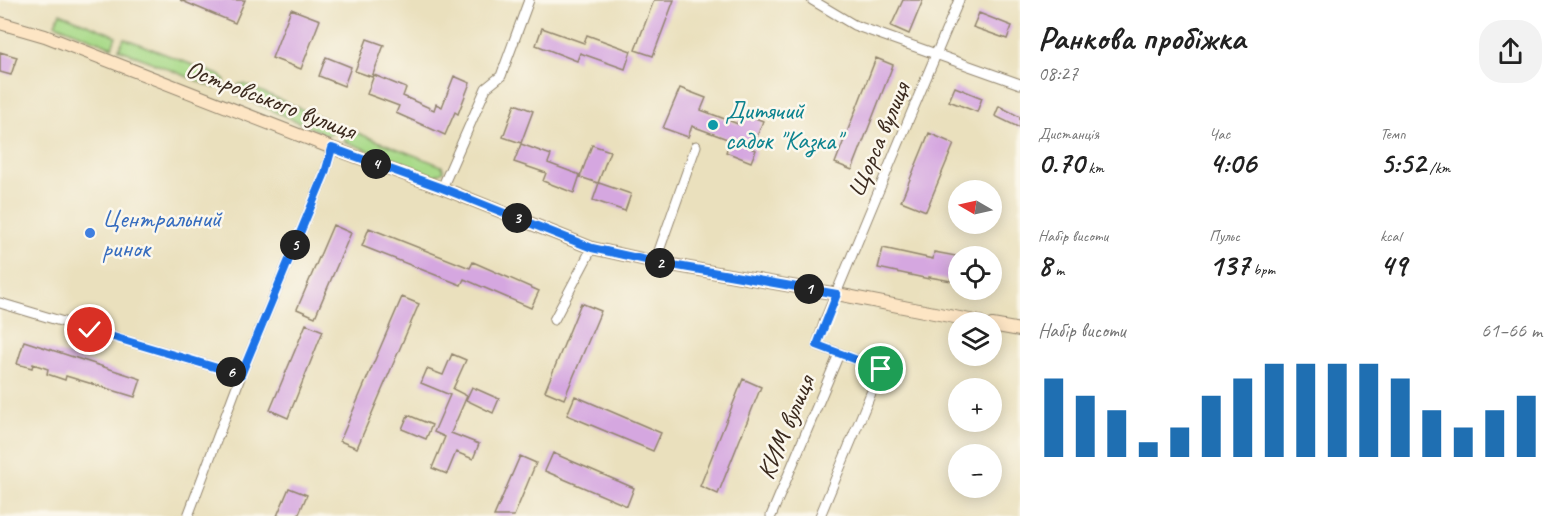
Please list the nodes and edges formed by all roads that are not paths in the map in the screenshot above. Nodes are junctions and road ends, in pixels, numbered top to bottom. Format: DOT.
graph roads {
  1 [pos="529,0"];
  2 [pos="812,0"];
  3 [pos="959,0"];
  4 [pos="0,23"];
  5 [pos="936,54"];
  6 [pos="1020,84"];
  7 [pos="696,146"];
  8 [pos="332,148"];
  9 [pos="442,188"];
  10 [pos="592,248"];
  11 [pos="655,262"];
  12 [pos="837,294"];
  13 [pos="0,303"];
  14 [pos="948,316"];
  15 [pos="554,320"];
  16 [pos="1002,327"];
  17 [pos="1020,330"];
  18 [pos="839,354"];
  19 [pos="241,375"];
  20 [pos="188,516"];
  21 [pos="771,516"];
  22 [pos="820,516"];
  1 -- 9 [label="street"];
  2 -- 5 [label="street"];
  3 -- 5 [label="street, Щорса вулиця"];
  4 -- 8 [label="main road, Островського вулиця"];
  5 -- 6 [label="street"];
  5 -- 12 [label="street, Щорса вулиця"];
  7 -- 11 [label="street"];
  8 -- 9 [label="main road, Островського вулиця"];
  8 -- 19 [label="street"];
  9 -- 10 [label="main road, Островського вулиця"];
  10 -- 11 [label="main road, Островського вулиця"];
  10 -- 15 [label="street"];
  11 -- 12 [label="main road, Островського вулиця"];
  12 -- 14 [label="main road, Островського вулиця"];
  12 -- 18 [label="street, Щорса вулиця"];
  13 -- 19 [label="street"];
  16 -- 17 [label="main road"];
  18 -- 21 [label="street, КИМ вулиця"];
  18 -- 22 [label="street"];
  19 -- 20 [label="street"];
}
